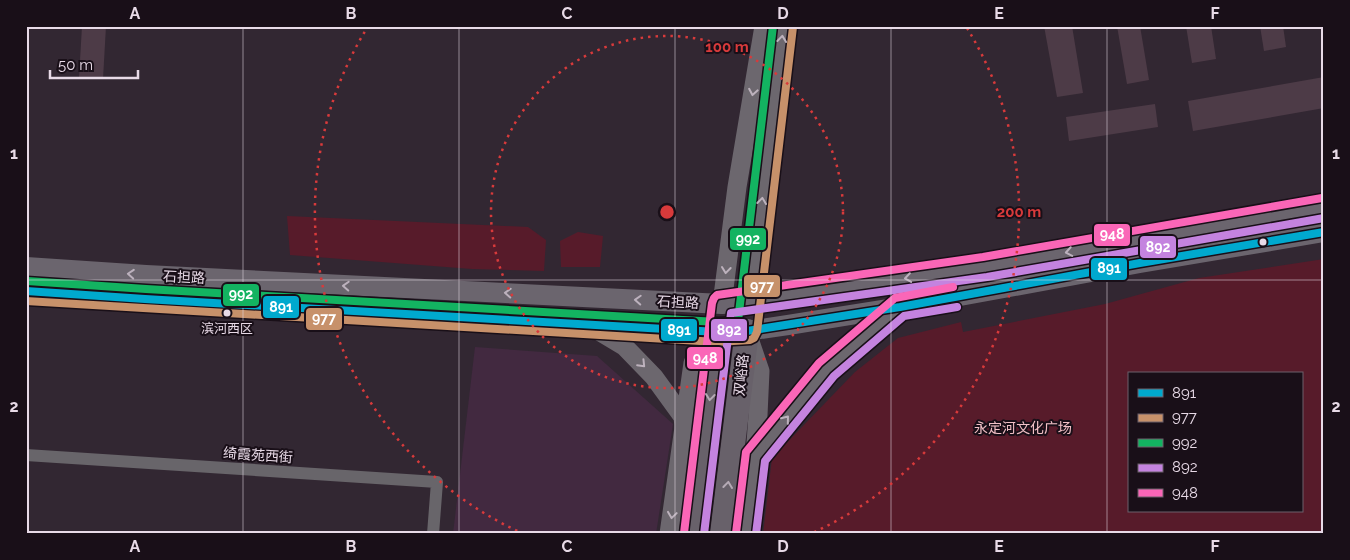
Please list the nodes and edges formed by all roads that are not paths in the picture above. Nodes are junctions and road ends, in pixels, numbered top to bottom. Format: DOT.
graph roads {
  1 [pos="764,26"];
  2 [pos="783,26"];
  3 [pos="1324,208"];
  4 [pos="1324,232"];
  5 [pos="26,267"];
  6 [pos="26,291"];
  7 [pos="750,301"];
  8 [pos="722,304"];
  9 [pos="900,307"];
  10 [pos="589,325"];
  11 [pos="747,331"];
  12 [pos="718,332"];
  13 [pos="684,432"];
  14 [pos="26,455"];
  15 [pos="755,457"];
  16 [pos="433,534"];
  17 [pos="669,534"];
  18 [pos="694,534"];
  19 [pos="722,534"];
  20 [pos="746,534"];
  1 -- 8 [label="street, one-way"];
  7 -- 2 [label="street, one-way"];
  3 -- 7 [label="main road, 石担路, one-way"];
  4 -- 9 [label="main road, 石担路"];
  8 -- 5 [label="main road, 石担路, one-way"];
  6 -- 10 [label="main road, 石担路"];
  7 -- 8 [label="main road, 石担路"];
  7 -- 11 [label="main road"];
  8 -- 12 [label="main road"];
  9 -- 11 [label="main road, 石担路"];
  15 -- 9 [label="street, one-way"];
  10 -- 12 [label="main road, 石担路"];
  10 -- 13 [label="street, one-way"];
  11 -- 12 [label="main road, 石担路"];
  11 -- 15 [label="street, 双峪路"];
  19 -- 11 [label="highway, 双峪路, one-way"];
  12 -- 13 [label="street"];
  12 -- 18 [label="highway, 双峪路, one-way"];
  13 -- 17 [label="street, one-way"];
  14 -- 16 [label="street, 绮霞苑西街"];
  15 -- 20 [label="street, 双峪路"];
}
